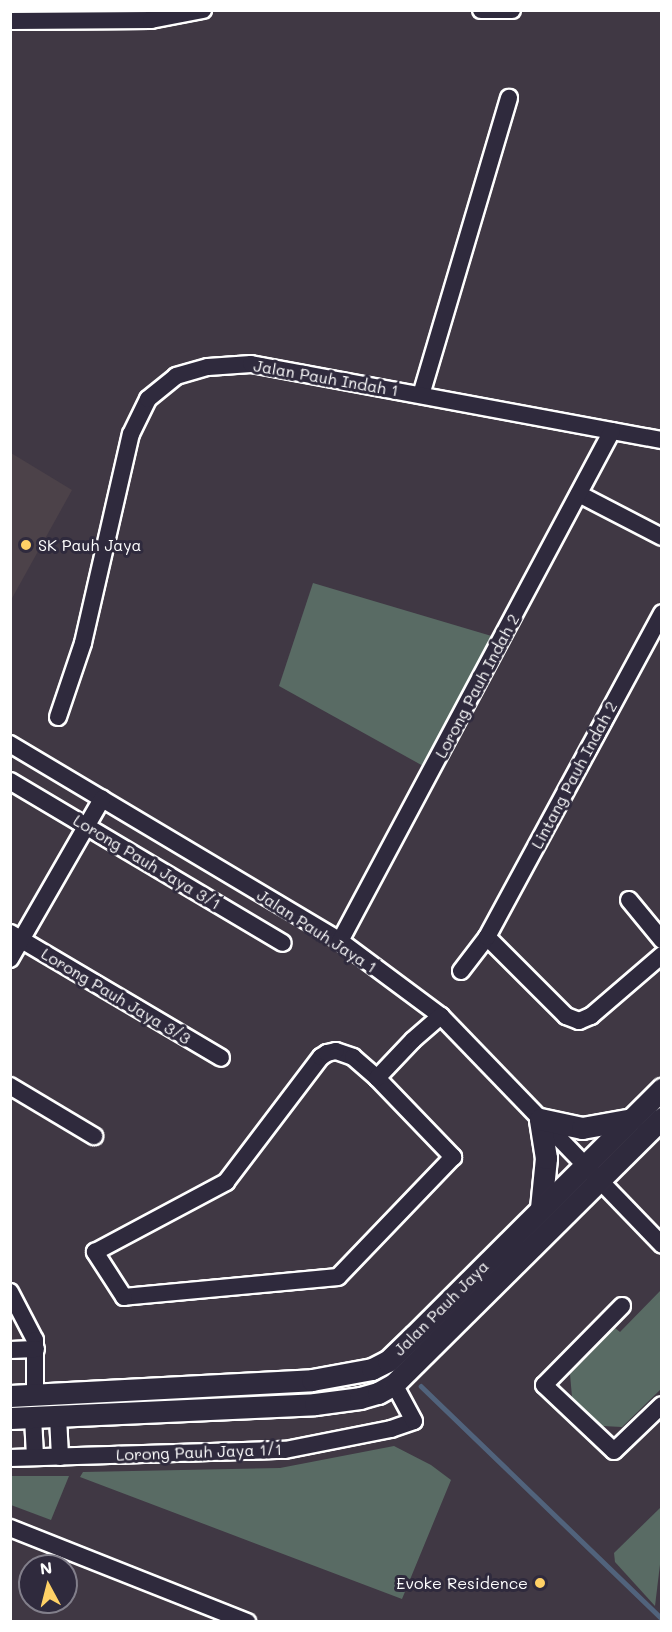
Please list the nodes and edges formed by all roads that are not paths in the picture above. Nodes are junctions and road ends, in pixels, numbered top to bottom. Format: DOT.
graph roads {
  1 [pos="203,10"];
  2 [pos="481,10"];
  3 [pos="512,10"];
  4 [pos="10,21"];
  5 [pos="510,98"];
  6 [pos="422,395"];
  7 [pos="612,431"];
  8 [pos="662,440"];
  9 [pos="579,494"];
  10 [pos="662,537"];
  11 [pos="662,613"];
  12 [pos="57,717"];
  13 [pos="10,744"];
  14 [pos="10,782"];
  15 [pos="102,799"];
  16 [pos="86,826"];
  17 [pos="629,900"];
  18 [pos="16,937"];
  19 [pos="487,937"];
  20 [pos="662,940"];
  21 [pos="340,941"];
  22 [pos="283,943"];
  23 [pos="662,955"];
  24 [pos="10,959"];
  25 [pos="461,971"];
  26 [pos="441,1016"];
  27 [pos="221,1058"];
  28 [pos="377,1078"];
  29 [pos="10,1086"];
  30 [pos="662,1089"];
  31 [pos="662,1118"];
  32 [pos="540,1119"];
  33 [pos="632,1119"];
  34 [pos="94,1136"];
  35 [pos="592,1174"];
  36 [pos="541,1208"];
  37 [pos="662,1245"];
  38 [pos="10,1292"];
  39 [pos="621,1306"];
  40 [pos="36,1349"];
  41 [pos="10,1350"];
  42 [pos="394,1384"];
  43 [pos="35,1395"];
  44 [pos="10,1396"];
  45 [pos="662,1405"];
  46 [pos="33,1417"];
  47 [pos="57,1417"];
  48 [pos="10,1418"];
  49 [pos="35,1457"];
  50 [pos="60,1457"];
  51 [pos="10,1458"];
  52 [pos="10,1528"];
  53 [pos="247,1622"];
  1 -- 4 [label="street"];
  2 -- 3 [label="street"];
  5 -- 6 [label="street"];
  6 -- 7 [label="street, Jalan Pauh Indah 1"];
  6 -- 12 [label="street, Jalan Pauh Indah 1"];
  7 -- 8 [label="street, Jalan Pauh Indah 1"];
  7 -- 9 [label="street, Lorong Pauh Indah 2"];
  9 -- 10 [label="street"];
  9 -- 21 [label="street, Lorong Pauh Indah 2"];
  11 -- 19 [label="street, Lintang Pauh Indah 2"];
  13 -- 15 [label="street, Jalan Pauh Jaya 1"];
  14 -- 16 [label="street, Lorong Pauh Jaya 3/1"];
  15 -- 16 [label="street"];
  15 -- 21 [label="street, Jalan Pauh Jaya 1"];
  16 -- 18 [label="street"];
  16 -- 22 [label="street, Lorong Pauh Jaya 3/1"];
  17 -- 20 [label="street"];
  18 -- 24 [label="street"];
  18 -- 27 [label="street, Lorong Pauh Jaya 3/3"];
  19 -- 23 [label="street"];
  19 -- 25 [label="street, Lintang Pauh Indah 2"];
  21 -- 26 [label="street, Jalan Pauh Jaya 1"];
  26 -- 28 [label="street"];
  26 -- 32 [label="street, Jalan Pauh Jaya 1"];
  28 -- 28 [label="street"];
  29 -- 34 [label="street"];
  30 -- 33 [label="street, Jalan Pauh Jaya"];
  31 -- 35 [label="street, Jalan Pauh Jaya"];
  32 -- 33 [label="street"];
  32 -- 35 [label="street, Jalan Pauh Jaya 1"];
  32 -- 36 [label="street"];
  33 -- 35 [label="street, Jalan Pauh Jaya"];
  35 -- 36 [label="street, Jalan Pauh Jaya"];
  35 -- 37 [label="street, Jalan Pauh Jaya 1"];
  35 -- 42 [label="street, Jalan Pauh Jaya"];
  36 -- 43 [label="street, Jalan Pauh Jaya"];
  38 -- 40 [label="street"];
  39 -- 45 [label="street"];
  40 -- 41 [label="street"];
  40 -- 43 [label="street"];
  42 -- 47 [label="street, Jalan Pauh Jaya"];
  42 -- 50 [label="street, Lorong Pauh Jaya 1/1"];
  43 -- 44 [label="street, Jalan Pauh Jaya"];
  46 -- 47 [label="street, Jalan Pauh Jaya"];
  46 -- 48 [label="street, Jalan Pauh Jaya"];
  46 -- 49 [label="street"];
  47 -- 50 [label="street"];
  49 -- 50 [label="street, Lorong Pauh Jaya 1/1"];
  49 -- 51 [label="street, Lorong Pauh Jaya 1/1"];
  52 -- 53 [label="street"];
}
